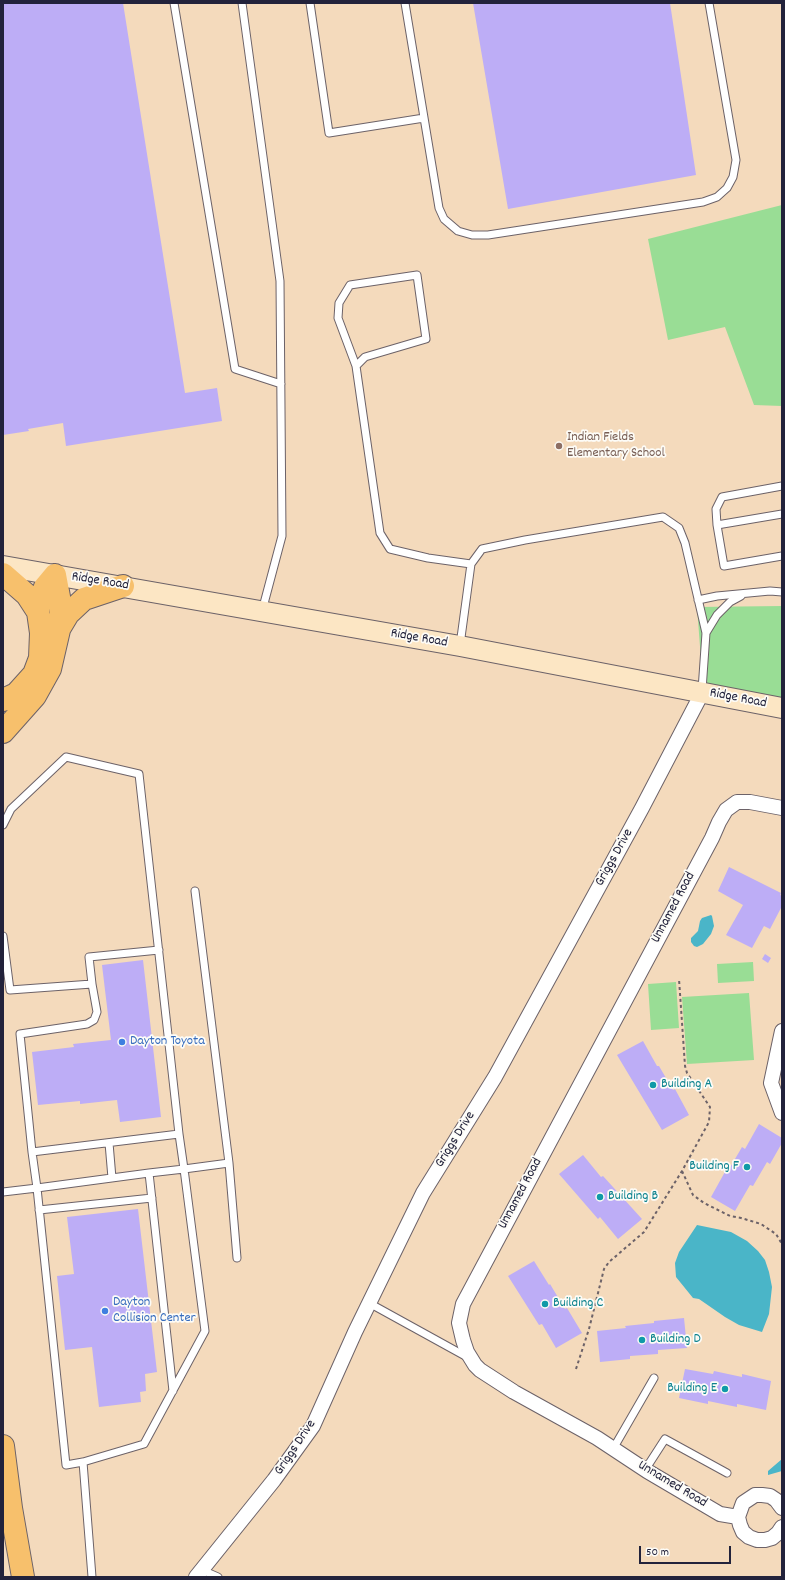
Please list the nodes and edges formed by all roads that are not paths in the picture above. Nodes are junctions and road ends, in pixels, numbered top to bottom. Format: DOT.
graph roads {
  1 [pos="174,3"];
  2 [pos="242,3"];
  3 [pos="310,3"];
  4 [pos="405,3"];
  5 [pos="710,3"];
  6 [pos="424,118"];
  7 [pos="356,366"];
  8 [pos="281,384"];
  9 [pos="782,486"];
  10 [pos="782,514"];
  11 [pos="717,525"];
  12 [pos="782,556"];
  13 [pos="471,564"];
  14 [pos="3,566"];
  15 [pos="3,574"];
  16 [pos="55,575"];
  17 [pos="123,586"];
  18 [pos="782,592"];
  19 [pos="745,594"];
  20 [pos="698,600"];
  21 [pos="262,611"];
  22 [pos="38,612"];
  23 [pos="59,630"];
  24 [pos="706,633"];
  25 [pos="460,646"];
  26 [pos="702,693"];
  27 [pos="3,700"];
  28 [pos="782,708"];
  29 [pos="3,732"];
  30 [pos="782,808"];
  31 [pos="3,825"];
  32 [pos="196,891"];
  33 [pos="3,936"];
  34 [pos="159,950"];
  35 [pos="92,984"];
  36 [pos="782,1031"];
  37 [pos="782,1113"];
  38 [pos="179,1134"];
  39 [pos="108,1143"];
  40 [pos="32,1152"];
  41 [pos="229,1163"];
  42 [pos="184,1169"];
  43 [pos="149,1173"];
  44 [pos="112,1178"];
  45 [pos="37,1188"];
  46 [pos="3,1192"];
  47 [pos="152,1198"];
  48 [pos="39,1210"];
  49 [pos="237,1258"];
  50 [pos="369,1303"];
  51 [pos="471,1359"];
  52 [pos="654,1378"];
  53 [pos="173,1391"];
  54 [pos="3,1446"];
  55 [pos="613,1449"];
  56 [pos="83,1462"];
  57 [pos="645,1470"];
  58 [pos="727,1473"];
  59 [pos="782,1508"];
  60 [pos="738,1517"];
  61 [pos="781,1531"];
  62 [pos="199,1574"];
  63 [pos="23,1577"];
  64 [pos="92,1577"];
  65 [pos="218,1577"];
  1 -- 8 [label="lane"];
  2 -- 8 [label="lane"];
  3 -- 6 [label="lane"];
  4 -- 6 [label="lane"];
  5 -- 6 [label="lane"];
  7 -- 7 [label="lane"];
  7 -- 13 [label="lane"];
  8 -- 21 [label="lane"];
  9 -- 11 [label="lane"];
  10 -- 11 [label="lane"];
  11 -- 12 [label="lane"];
  13 -- 20 [label="lane"];
  13 -- 25 [label="lane"];
  14 -- 16 [label="street, Ridge Road"];
  15 -- 22 [label="highway"];
  16 -- 17 [label="street, Ridge Road"];
  16 -- 22 [label="highway"];
  16 -- 23 [label="highway"];
  17 -- 21 [label="street, Ridge Road"];
  17 -- 23 [label="highway"];
  18 -- 19 [label="lane"];
  19 -- 20 [label="lane"];
  19 -- 24 [label="lane"];
  20 -- 24 [label="lane"];
  21 -- 25 [label="street, Ridge Road"];
  22 -- 27 [label="highway"];
  23 -- 29 [label="highway"];
  24 -- 26 [label="lane"];
  25 -- 26 [label="street, Ridge Road"];
  26 -- 28 [label="street, Ridge Road"];
  26 -- 50 [label="street, Griggs Drive"];
  30 -- 51 [label="street, Unnamed Road"];
  31 -- 34 [label="lane"];
  32 -- 41 [label="lane"];
  33 -- 35 [label="lane"];
  34 -- 35 [label="lane"];
  34 -- 38 [label="lane"];
  35 -- 40 [label="lane"];
  36 -- 37 [label="street"];
  38 -- 39 [label="lane"];
  38 -- 42 [label="lane"];
  39 -- 40 [label="lane"];
  39 -- 44 [label="lane"];
  40 -- 45 [label="lane"];
  41 -- 42 [label="lane"];
  41 -- 49 [label="lane"];
  42 -- 43 [label="lane"];
  42 -- 53 [label="lane"];
  43 -- 44 [label="lane"];
  43 -- 47 [label="lane"];
  44 -- 45 [label="lane"];
  45 -- 46 [label="lane"];
  45 -- 48 [label="lane"];
  47 -- 48 [label="lane"];
  47 -- 53 [label="lane"];
  48 -- 56 [label="lane"];
  50 -- 51 [label="lane"];
  50 -- 62 [label="street, Griggs Drive"];
  51 -- 55 [label="street, Unnamed Road"];
  52 -- 55 [label="lane"];
  53 -- 56 [label="lane"];
  54 -- 63 [label="highway"];
  55 -- 57 [label="street, Unnamed Road"];
  56 -- 64 [label="lane"];
  57 -- 58 [label="lane"];
  57 -- 60 [label="street, Unnamed Road"];
  59 -- 60 [label="street"];
  60 -- 61 [label="street"];
  62 -- 65 [label="lane"];
}
